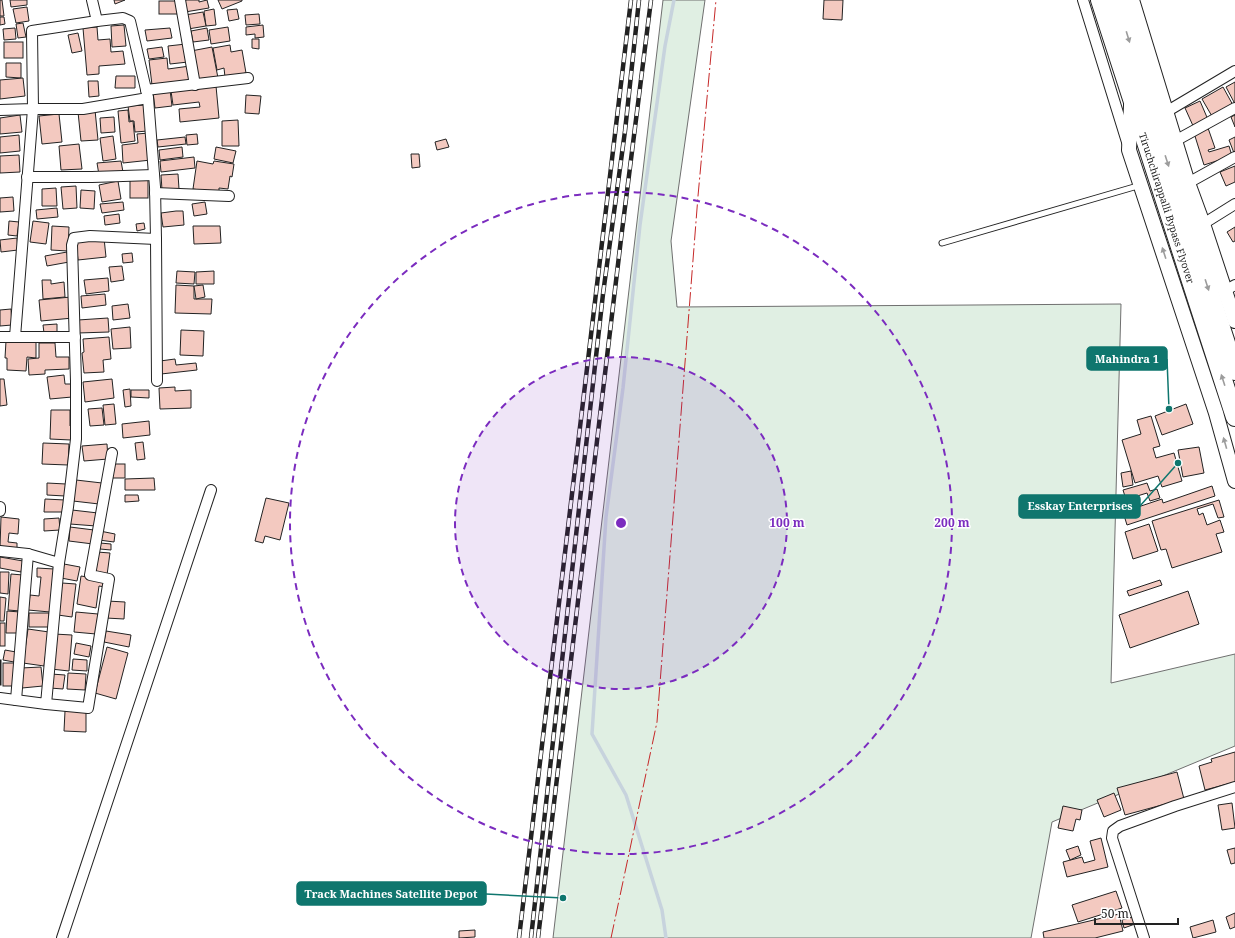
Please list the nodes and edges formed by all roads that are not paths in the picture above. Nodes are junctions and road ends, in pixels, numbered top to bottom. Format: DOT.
graph roads {
  1 [pos="92,0"];
  2 [pos="180,0"];
  3 [pos="1083,0"];
  4 [pos="1100,0"];
  5 [pos="1117,0"];
  6 [pos="1132,0"];
  7 [pos="97,21"];
  8 [pos="1235,71"];
  9 [pos="248,78"];
  10 [pos="195,85"];
  11 [pos="147,94"];
  12 [pos="1132,99"];
  13 [pos="1235,108"];
  14 [pos="33,109"];
  15 [pos="0,110"];
  16 [pos="1166,112"];
  17 [pos="1175,141"];
  18 [pos="1129,150"];
  19 [pos="1235,157"];
  20 [pos="154,174"];
  21 [pos="27,177"];
  22 [pos="1188,183"];
  23 [pos="1142,185"];
  24 [pos="155,193"];
  25 [pos="229,196"];
  26 [pos="1235,204"];
  27 [pos="1203,224"];
  28 [pos="156,240"];
  29 [pos="942,243"];
  30 [pos="1230,288"];
  31 [pos="1235,321"];
  32 [pos="0,337"];
  33 [pos="15,337"];
  34 [pos="75,337"];
  35 [pos="1235,371"];
  36 [pos="157,381"];
  37 [pos="1235,417"];
  38 [pos="112,453"];
  39 [pos="1235,481"];
  40 [pos="211,490"];
  41 [pos="0,507"];
  42 [pos="0,511"];
  43 [pos="0,551"];
  44 [pos="28,554"];
  45 [pos="59,563"];
  46 [pos="0,698"];
  47 [pos="16,700"];
  48 [pos="46,704"];
  49 [pos="1235,786"];
  50 [pos="62,938"];
  51 [pos="1144,938"];
  1 -- 7 [label="street"];
  2 -- 10 [label="street"];
  3 -- 18 [label="street"];
  4 -- 12 [label="highway, Tiruchchirappalli Bypass Flyover"];
  5 -- 35 [label="highway, Tiruchchirappalli Bypass Flyover, one-way"];
  6 -- 16 [label="street"];
  7 -- 11 [label="street"];
  7 -- 14 [label="street"];
  8 -- 16 [label="street"];
  9 -- 10 [label="street"];
  10 -- 11 [label="street"];
  11 -- 14 [label="street"];
  11 -- 20 [label="street"];
  12 -- 18 [label="street"];
  37 -- 12 [label="highway, Tiruchchirappalli Bypass Flyover, one-way"];
  13 -- 17 [label="street"];
  14 -- 15 [label="street"];
  14 -- 21 [label="street"];
  16 -- 17 [label="street"];
  17 -- 22 [label="street"];
  18 -- 23 [label="street"];
  19 -- 22 [label="street"];
  20 -- 21 [label="street"];
  20 -- 24 [label="street"];
  21 -- 33 [label="street"];
  22 -- 27 [label="street"];
  23 -- 29 [label="lane"];
  39 -- 23 [label="street, one-way"];
  24 -- 25 [label="street"];
  24 -- 28 [label="street"];
  26 -- 27 [label="street"];
  27 -- 30 [label="street"];
  28 -- 34 [label="street"];
  28 -- 36 [label="street"];
  30 -- 31 [label="street"];
  32 -- 33 [label="street"];
  33 -- 34 [label="street"];
  34 -- 45 [label="street"];
  38 -- 48 [label="street"];
  40 -- 50 [label="street"];
  41 -- 42 [label="street"];
  43 -- 44 [label="street"];
  44 -- 45 [label="street"];
  44 -- 47 [label="street"];
  45 -- 48 [label="street"];
  46 -- 47 [label="street"];
  47 -- 48 [label="street"];
  49 -- 51 [label="street"];
}
